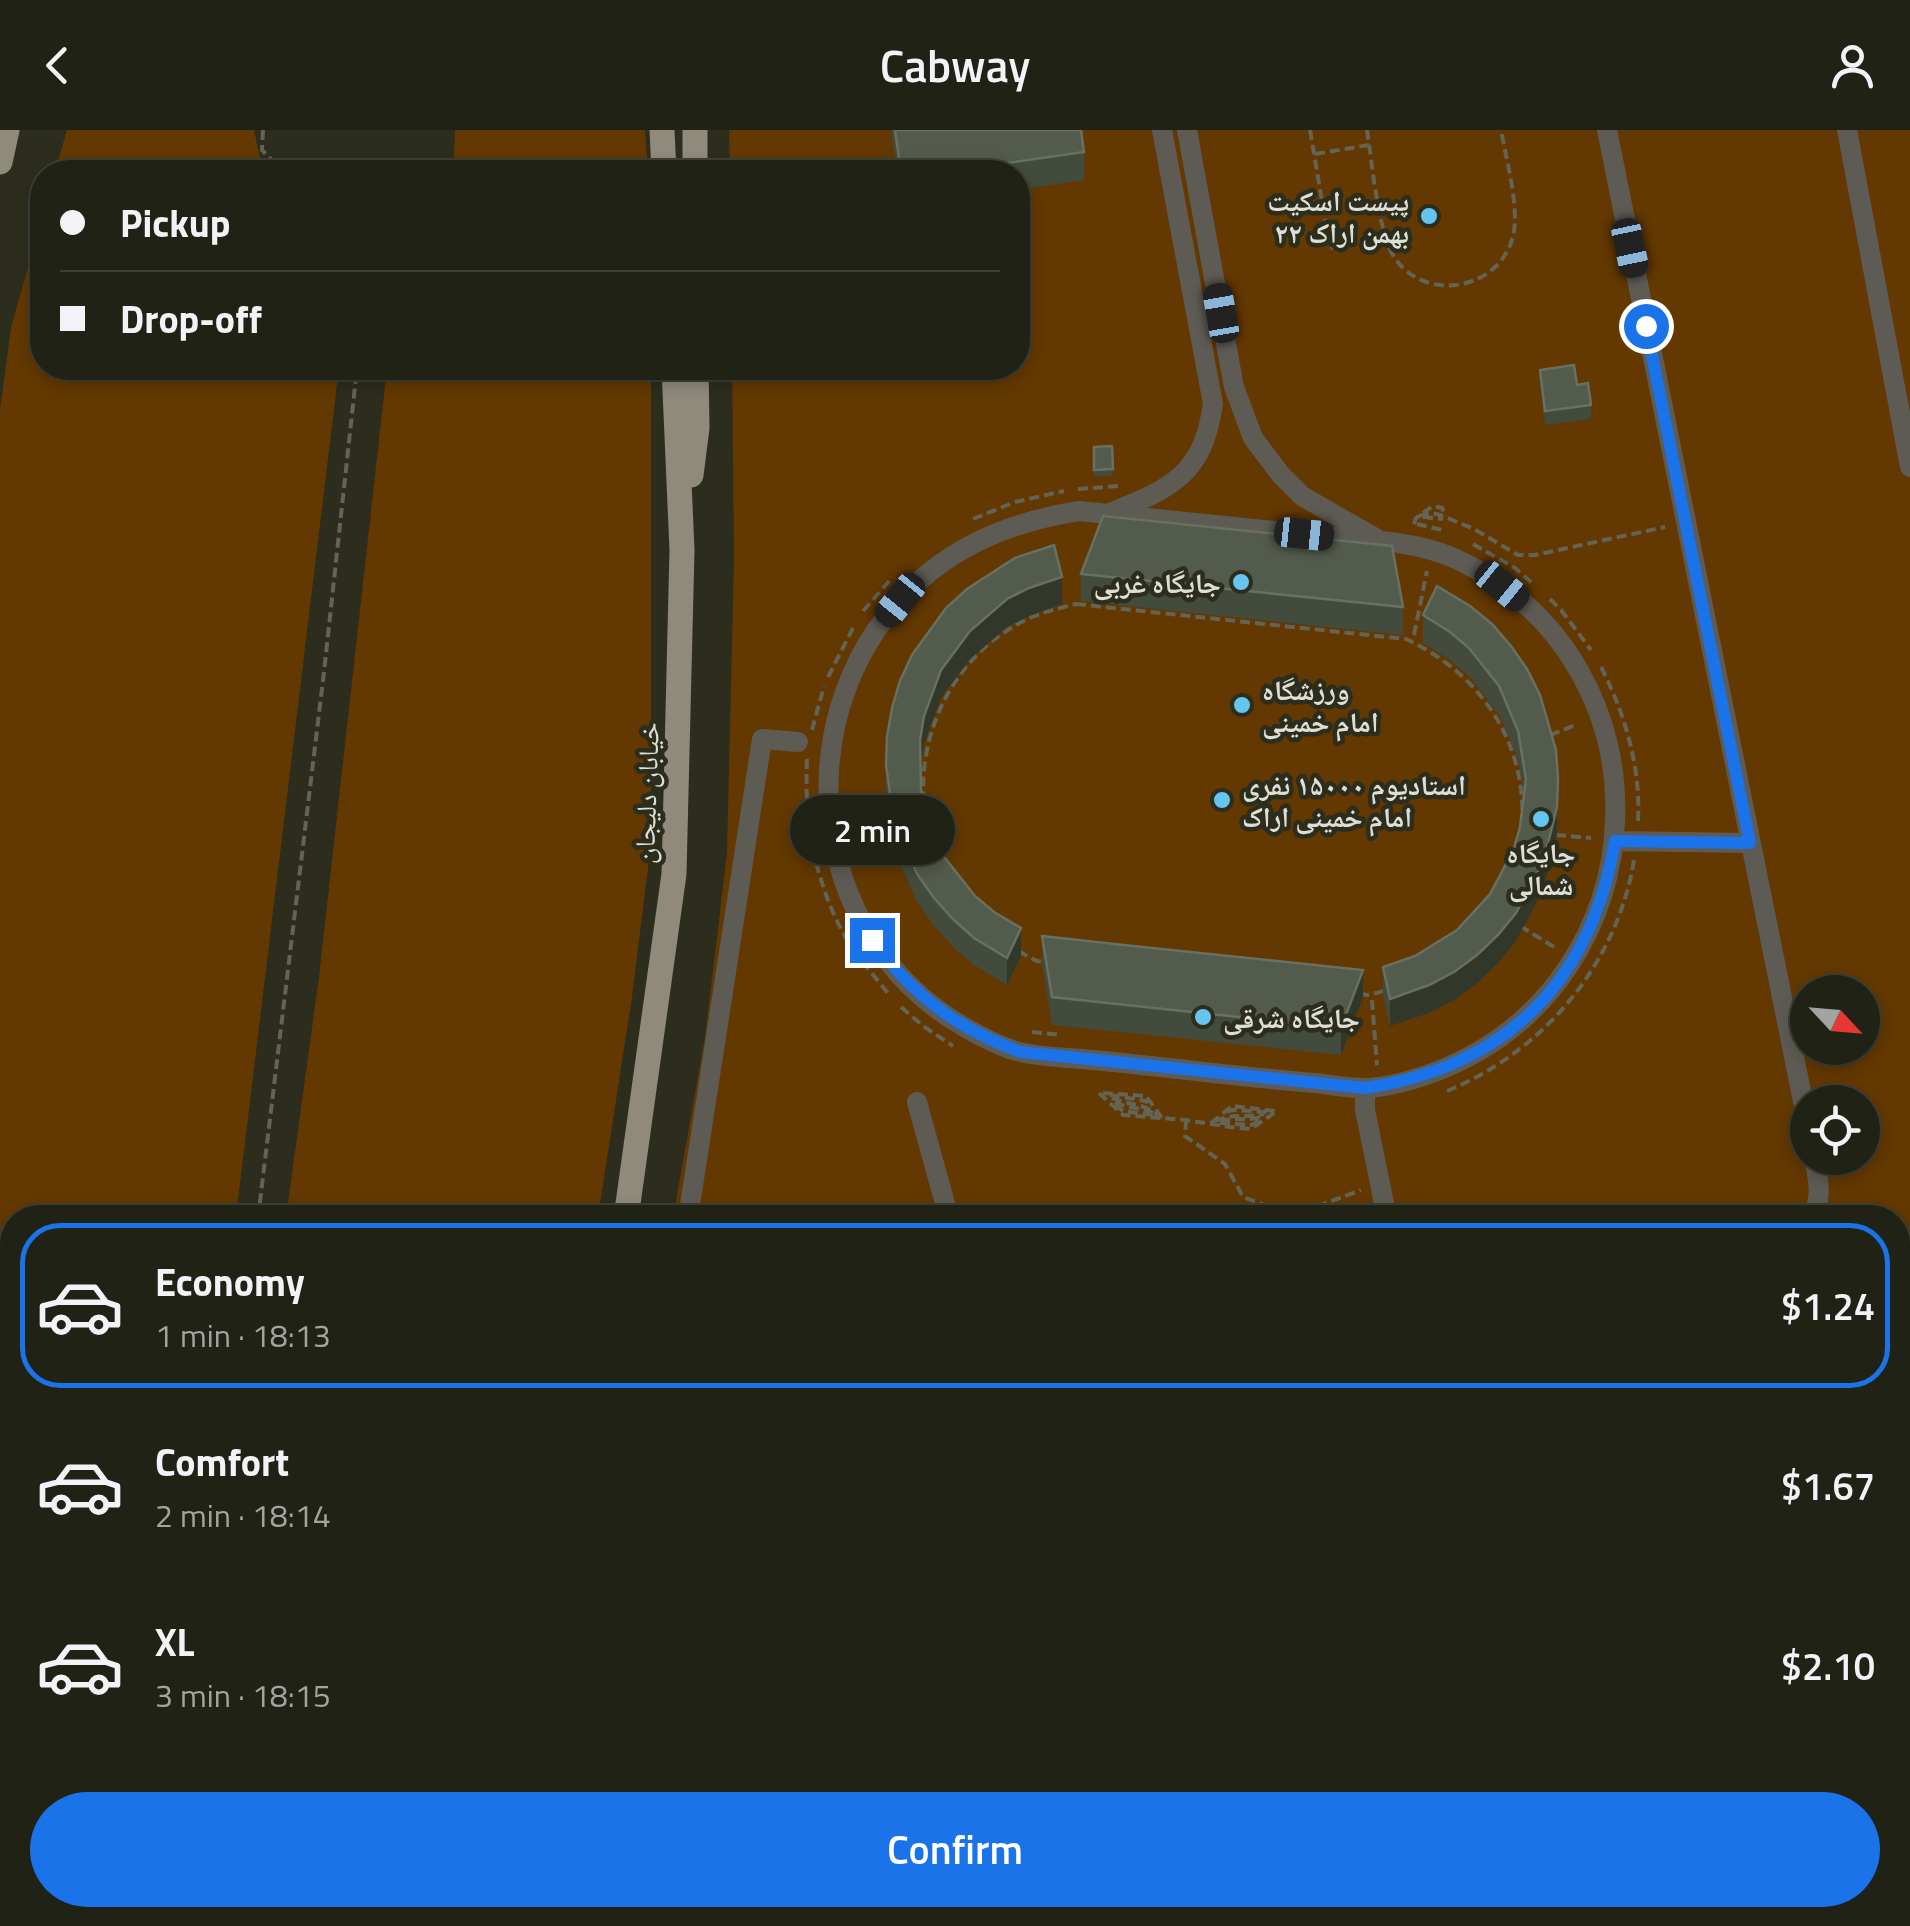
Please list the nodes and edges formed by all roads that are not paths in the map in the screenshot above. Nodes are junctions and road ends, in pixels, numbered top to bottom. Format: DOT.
graph roads {
  1 [pos="7,130"];
  2 [pos="662,130"];
  3 [pos="695,130"];
  4 [pos="1162,130"];
  5 [pos="1186,130"];
  6 [pos="1607,130"];
  7 [pos="1846,130"];
  8 [pos="663,160"];
  9 [pos="695,160"];
  10 [pos="0,162"];
  11 [pos="675,380"];
  12 [pos="696,380"];
  13 [pos="1910,467"];
  14 [pos="1108,514"];
  15 [pos="1383,542"];
  16 [pos="682,550"];
  17 [pos="805,747"];
  18 [pos="1615,841"];
  19 [pos="1750,843"];
  20 [pos="1800,1085"];
  21 [pos="1365,1088"];
  22 [pos="917,1102"];
  23 [pos="1817,1175"];
  24 [pos="628,1205"];
  25 [pos="690,1205"];
  26 [pos="945,1205"];
  27 [pos="1384,1205"];
  28 [pos="1817,1205"];
  1 -- 10 [label="main road"];
  2 -- 8 [label="main road"];
  3 -- 9 [label="main road"];
  4 -- 14 [label="street"];
  5 -- 15 [label="street"];
  6 -- 19 [label="street"];
  7 -- 13 [label="street"];
  11 -- 16 [label="main road, خیابان دلیجان"];
  12 -- 16 [label="main road"];
  14 -- 15 [label="street"];
  14 -- 21 [label="street"];
  15 -- 18 [label="street"];
  16 -- 24 [label="main road, خیابان دلیجان"];
  17 -- 25 [label="street"];
  18 -- 19 [label="street"];
  18 -- 21 [label="street"];
  19 -- 20 [label="street"];
  21 -- 27 [label="street"];
  22 -- 26 [label="street"];
  23 -- 28 [label="street"];
}
